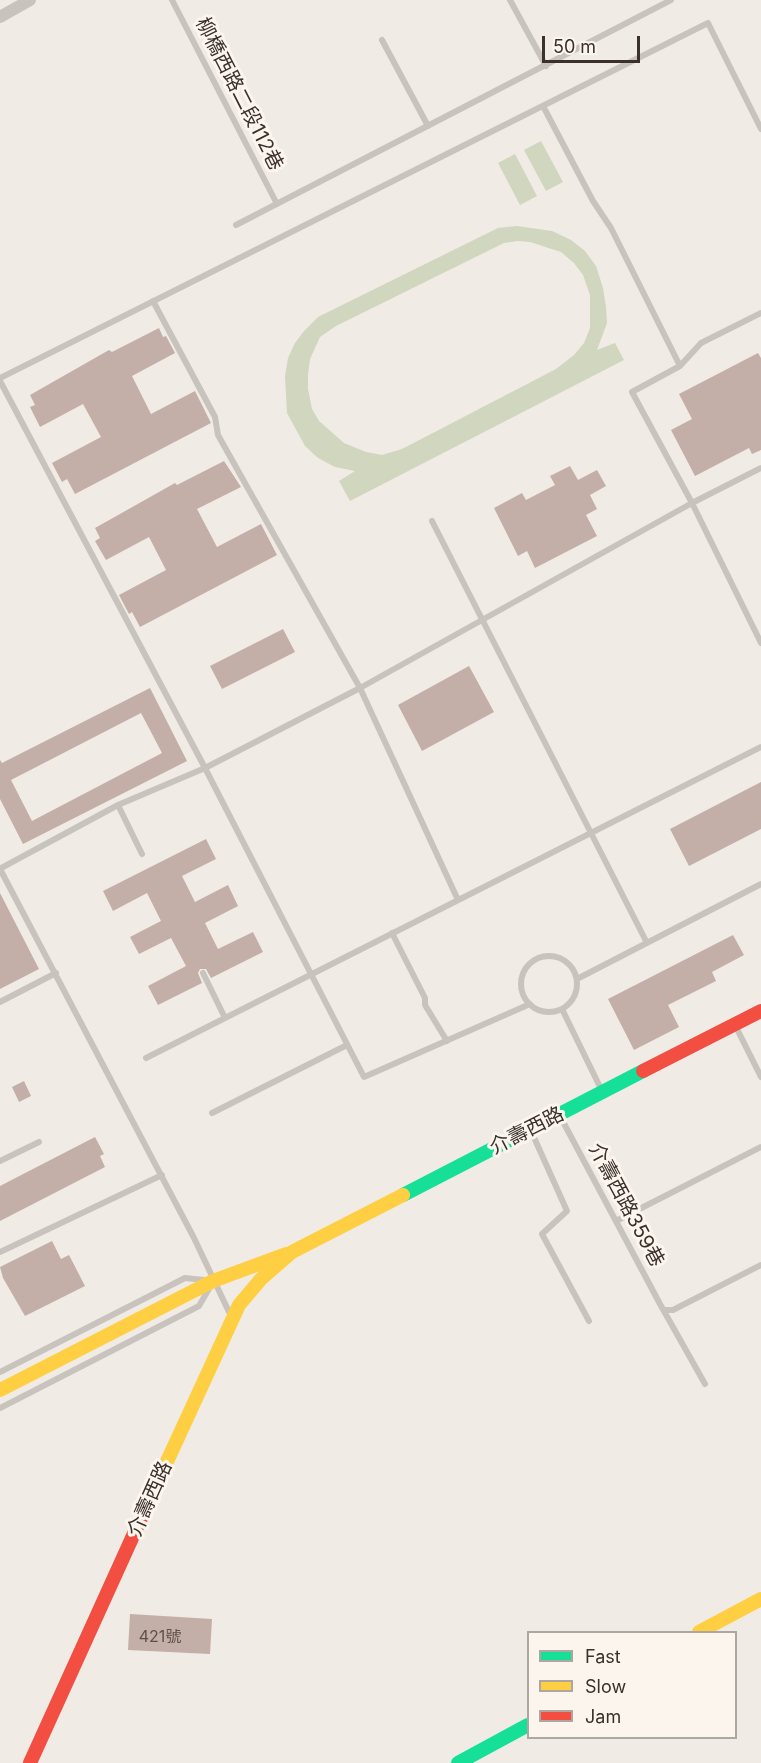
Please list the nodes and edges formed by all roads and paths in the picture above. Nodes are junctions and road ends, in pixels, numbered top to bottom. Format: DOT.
graph roads {
  1 [pos="30,0"];
  2 [pos="172,0"];
  3 [pos="510,0"];
  4 [pos="671,0"];
  5 [pos="0,17"];
  6 [pos="382,40"];
  7 [pos="546,66"];
  8 [pos="543,106"];
  9 [pos="428,126"];
  10 [pos="761,129"];
  11 [pos="277,204"];
  12 [pos="236,225"];
  13 [pos="153,301"];
  14 [pos="761,313"];
  15 [pos="680,366"];
  16 [pos="0,379"];
  17 [pos="761,468"];
  18 [pos="692,503"];
  19 [pos="432,522"];
  20 [pos="484,620"];
  21 [pos="761,643"];
  22 [pos="360,688"];
  23 [pos="761,747"];
  24 [pos="205,768"];
  25 [pos="118,805"];
  26 [pos="591,833"];
  27 [pos="142,854"];
  28 [pos="1,868"];
  29 [pos="761,884"];
  30 [pos="458,900"];
  31 [pos="392,933"];
  32 [pos="647,943"];
  33 [pos="56,973"];
  34 [pos="203,973"];
  35 [pos="311,975"];
  36 [pos="577,979"];
  37 [pos="0,1002"];
  38 [pos="530,1004"];
  39 [pos="562,1009"];
  40 [pos="761,1011"];
  41 [pos="225,1018"];
  42 [pos="734,1025"];
  43 [pos="447,1041"];
  44 [pos="347,1045"];
  45 [pos="146,1058"];
  46 [pos="761,1077"];
  47 [pos="602,1092"];
  48 [pos="212,1113"];
  49 [pos="559,1115"];
  50 [pos="530,1129"];
  51 [pos="39,1142"];
  52 [pos="761,1147"];
  53 [pos="0,1161"];
  54 [pos="162,1176"];
  55 [pos="616,1221"];
  56 [pos="0,1252"];
  57 [pos="292,1252"];
  58 [pos="761,1265"];
  59 [pos="213,1281"];
  60 [pos="665,1310"];
  61 [pos="113,1314"];
  62 [pos="232,1317"];
  63 [pos="589,1321"];
  64 [pos="121,1328"];
  65 [pos="128,1343"];
  66 [pos="47,1348"];
  67 [pos="54,1363"];
  68 [pos="0,1372"];
  69 [pos="61,1377"];
  70 [pos="705,1384"];
  71 [pos="0,1390"];
  72 [pos="0,1408"];
  73 [pos="761,1599"];
  74 [pos="701,1631"];
  75 [pos="527,1726"];
  76 [pos="30,1763"];
  77 [pos="458,1763"];
  1 -- 5 [label="street"];
  2 -- 11 [label="lane, 柳橋西路二段112巷"];
  3 -- 7 [label="lane"];
  4 -- 7 [label="lane"];
  6 -- 9 [label="lane"];
  7 -- 9 [label="lane"];
  8 -- 10 [label="lane"];
  8 -- 13 [label="lane"];
  8 -- 15 [label="lane"];
  9 -- 11 [label="lane"];
  11 -- 12 [label="lane"];
  13 -- 16 [label="lane"];
  13 -- 22 [label="lane"];
  14 -- 15 [label="lane"];
  15 -- 18 [label="lane"];
  16 -- 24 [label="lane"];
  17 -- 18 [label="lane"];
  18 -- 20 [label="lane"];
  18 -- 21 [label="lane"];
  19 -- 20 [label="lane"];
  20 -- 22 [label="lane"];
  20 -- 26 [label="lane"];
  22 -- 24 [label="lane"];
  22 -- 30 [label="lane"];
  23 -- 26 [label="lane"];
  24 -- 25 [label="lane"];
  24 -- 35 [label="lane"];
  25 -- 27 [label="lane"];
  25 -- 28 [label="lane"];
  26 -- 30 [label="lane"];
  26 -- 32 [label="lane"];
  28 -- 33 [label="lane"];
  29 -- 32 [label="lane"];
  30 -- 31 [label="lane"];
  31 -- 35 [label="lane"];
  31 -- 43 [label="lane"];
  32 -- 36 [label="lane"];
  33 -- 37 [label="lane"];
  33 -- 54 [label="lane"];
  34 -- 41 [label="lane"];
  35 -- 41 [label="lane"];
  35 -- 44 [label="lane"];
  36 -- 38 [label="lane"];
  36 -- 39 [label="lane"];
  38 -- 39 [label="lane"];
  38 -- 43 [label="lane"];
  39 -- 47 [label="lane"];
  40 -- 42 [label="main road, 介壽西路"];
  41 -- 45 [label="lane"];
  42 -- 46 [label="lane"];
  42 -- 47 [label="main road, 介壽西路"];
  43 -- 44 [label="lane"];
  44 -- 48 [label="lane"];
  47 -- 49 [label="main road, 介壽西路"];
  49 -- 50 [label="main road, 介壽西路"];
  49 -- 55 [label="lane, 介壽西路359巷"];
  50 -- 57 [label="main road, 介壽西路"];
  50 -- 63 [label="lane"];
  51 -- 53 [label="lane"];
  52 -- 55 [label="lane"];
  54 -- 56 [label="lane"];
  54 -- 59 [label="lane"];
  55 -- 60 [label="lane, 介壽西路359巷"];
  57 -- 59 [label="main road, 介壽西路"];
  57 -- 62 [label="main road, 介壽西路"];
  58 -- 60 [label="lane"];
  59 -- 61 [label="lane, 介壽西路"];
  59 -- 62 [label="lane"];
  59 -- 64 [label="main road, 介壽西路"];
  59 -- 65 [label="lane"];
  60 -- 70 [label="lane, 介壽西路359巷"];
  61 -- 64 [label="lane"];
  61 -- 66 [label="lane, 介壽西路"];
  62 -- 76 [label="main road, 介壽西路"];
  64 -- 65 [label="lane"];
  64 -- 67 [label="main road, 介壽西路"];
  65 -- 69 [label="lane"];
  66 -- 67 [label="lane"];
  66 -- 68 [label="lane, 介壽西路"];
  67 -- 69 [label="lane"];
  67 -- 71 [label="main road, 介壽西路"];
  69 -- 72 [label="lane"];
  73 -- 74 [label="main road"];
  75 -- 77 [label="main road"];
}
